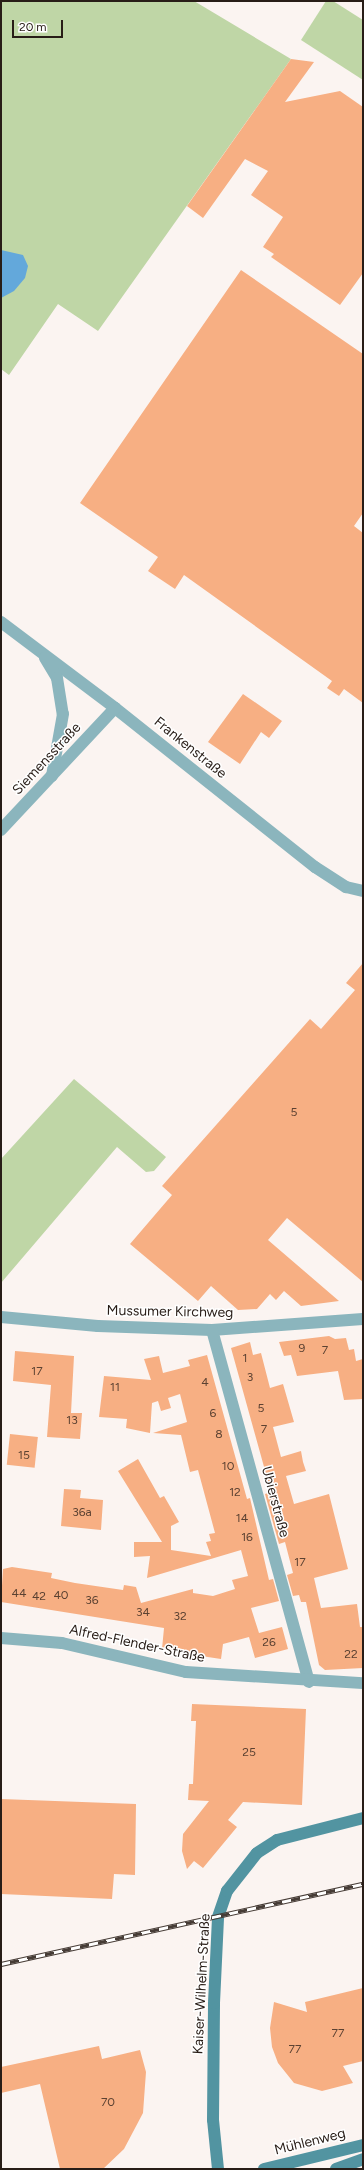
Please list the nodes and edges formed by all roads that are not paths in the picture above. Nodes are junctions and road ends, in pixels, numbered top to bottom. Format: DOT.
graph roads {
  1 [pos="1,622"];
  2 [pos="41,652"];
  3 [pos="115,708"];
  4 [pos="52,776"];
  5 [pos="1,830"];
  6 [pos="363,891"];
  7 [pos="1,1317"];
  8 [pos="363,1319"];
  9 [pos="212,1330"];
  10 [pos="1,1638"];
  11 [pos="309,1682"];
  12 [pos="363,1683"];
  13 [pos="363,1818"];
  14 [pos="363,2145"];
  15 [pos="363,2159"];
  16 [pos="218,2169"];
  17 [pos="264,2169"];
  18 [pos="336,2169"];
  1 -- 2 [label="street, Frankenstraße"];
  2 -- 3 [label="street, Frankenstraße"];
  2 -- 4 [label="street"];
  3 -- 4 [label="street, Siemensstraße"];
  3 -- 6 [label="street, Frankenstraße"];
  4 -- 5 [label="street, Siemensstraße"];
  7 -- 9 [label="street, Mussumer Kirchweg"];
  8 -- 9 [label="street, Mussumer Kirchweg"];
  9 -- 11 [label="street, Ubierstraße"];
  10 -- 11 [label="street, Alfred-Flender-Straße"];
  11 -- 12 [label="street, Alfred-Flender-Straße"];
  13 -- 16 [label="main road, Kaiser-Wilhelm-Straße"];
  14 -- 17 [label="main road, Mühlenweg"];
  15 -- 18 [label="main road"];
}
